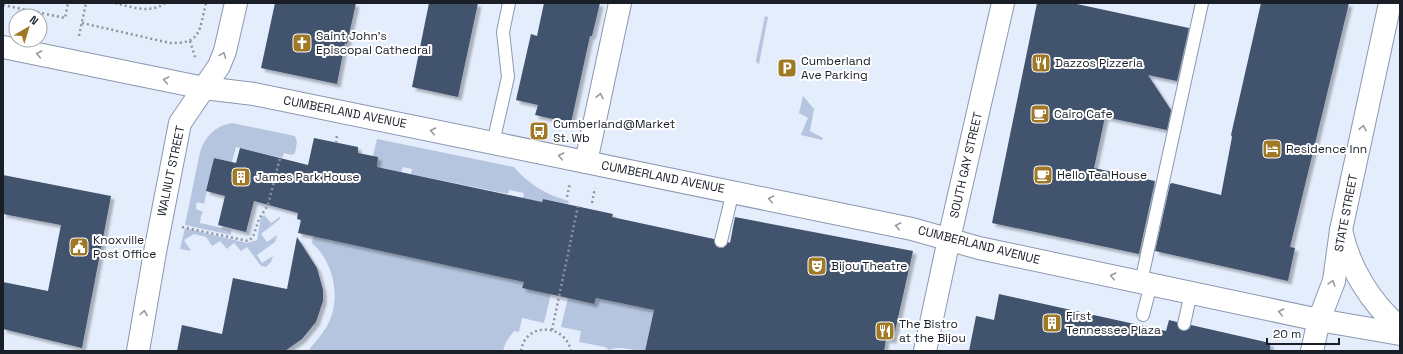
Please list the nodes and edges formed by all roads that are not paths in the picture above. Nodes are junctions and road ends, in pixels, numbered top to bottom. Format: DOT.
graph roads {
  1 [pos="236,3"];
  2 [pos="510,3"];
  3 [pos="620,3"];
  4 [pos="1003,3"];
  5 [pos="1202,3"];
  6 [pos="1390,3"];
  7 [pos="3,47"];
  8 [pos="204,88"];
  9 [pos="492,143"];
  10 [pos="586,162"];
  11 [pos="733,191"];
  12 [pos="1341,230"];
  13 [pos="949,239"];
  14 [pos="721,241"];
  15 [pos="1146,283"];
  16 [pos="1191,292"];
  17 [pos="1143,315"];
  18 [pos="1320,320"];
  19 [pos="1184,324"];
  20 [pos="1400,328"];
  21 [pos="1400,334"];
  22 [pos="138,351"];
  23 [pos="925,351"];
  24 [pos="1312,351"];
  8 -- 1 [label="main road, WALNUT STREET, one-way"];
  2 -- 9 [label="lane"];
  10 -- 3 [label="main road, one-way"];
  4 -- 13 [label="main road, SOUTH GAY STREET"];
  5 -- 15 [label="lane"];
  12 -- 6 [label="main road, STATE STREET, one-way"];
  8 -- 7 [label="main road, CUMBERLAND AVENUE, one-way"];
  9 -- 8 [label="main road, CUMBERLAND AVENUE, one-way"];
  22 -- 8 [label="main road, WALNUT STREET, one-way"];
  10 -- 9 [label="main road, CUMBERLAND AVENUE, one-way"];
  10 -- 11 [label="main road, CUMBERLAND AVENUE"];
  13 -- 11 [label="main road, CUMBERLAND AVENUE, one-way"];
  11 -- 14 [label="lane"];
  18 -- 12 [label="main road, STATE STREET, one-way"];
  12 -- 20 [label="main road"];
  15 -- 13 [label="main road, CUMBERLAND AVENUE, one-way"];
  13 -- 23 [label="main road, SOUTH GAY STREET"];
  15 -- 16 [label="main road, CUMBERLAND AVENUE"];
  15 -- 17 [label="lane"];
  18 -- 16 [label="main road, CUMBERLAND AVENUE, one-way"];
  16 -- 19 [label="lane"];
  18 -- 21 [label="main road, CUMBERLAND AVENUE"];
  18 -- 24 [label="main road, STATE STREET"];
}
